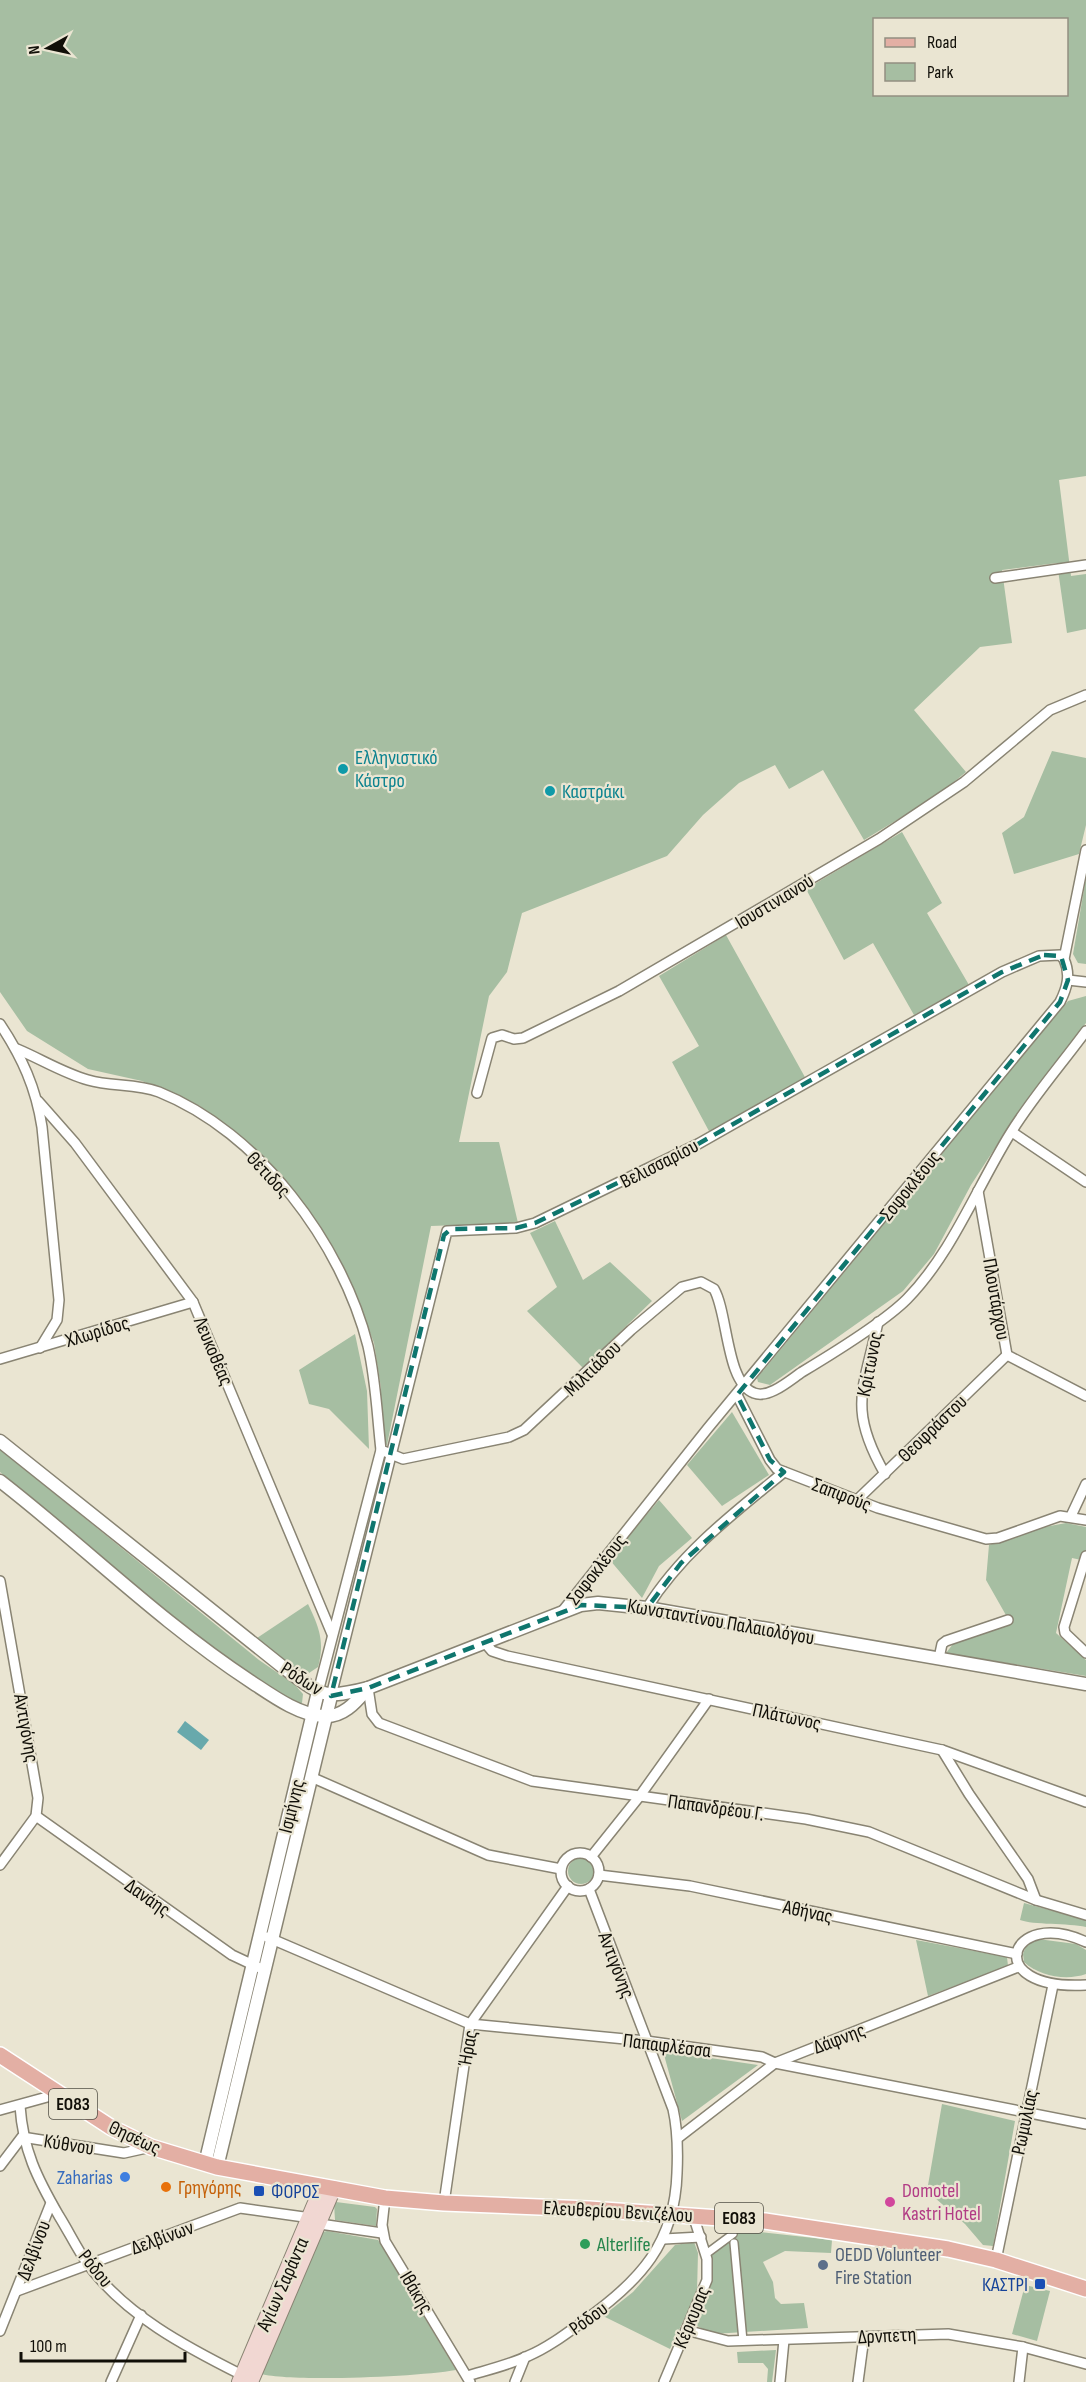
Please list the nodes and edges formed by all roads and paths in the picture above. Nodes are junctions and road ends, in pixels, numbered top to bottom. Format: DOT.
graph roads {
  1 [pos="1086,565"];
  2 [pos="995,578"];
  3 [pos="1086,695"];
  4 [pos="1086,850"];
  5 [pos="1064,960"];
  6 [pos="1068,980"];
  7 [pos="1086,982"];
  8 [pos="0,1024"];
  9 [pos="1086,1032"];
  10 [pos="17,1049"];
  11 [pos="477,1093"];
  12 [pos="38,1101"];
  13 [pos="1012,1132"];
  14 [pos="1086,1182"];
  15 [pos="978,1191"];
  16 [pos="193,1302"];
  17 [pos="878,1322"];
  18 [pos="40,1348"];
  19 [pos="1007,1355"];
  20 [pos="0,1359"];
  21 [pos="745,1386"];
  22 [pos="737,1395"];
  23 [pos="1086,1396"];
  24 [pos="0,1441"];
  25 [pos="381,1450"];
  26 [pos="391,1456"];
  27 [pos="784,1472"];
  28 [pos="885,1474"];
  29 [pos="0,1481"];
  30 [pos="1086,1484"];
  31 [pos="856,1501"];
  32 [pos="1071,1516"];
  33 [pos="1086,1520"];
  34 [pos="1086,1556"];
  35 [pos="0,1581"];
  36 [pos="647,1608"];
  37 [pos="561,1613"];
  38 [pos="1008,1620"];
  39 [pos="332,1634"];
  40 [pos="486,1644"];
  41 [pos="1086,1653"];
  42 [pos="939,1658"];
  43 [pos="1086,1684"];
  44 [pos="368,1688"];
  45 [pos="318,1692"];
  46 [pos="331,1696"];
  47 [pos="708,1699"];
  48 [pos="313,1715"];
  49 [pos="326,1717"];
  50 [pos="942,1750"];
  51 [pos="312,1777"];
  52 [pos="639,1797"];
  53 [pos="1086,1802"];
  54 [pos="36,1816"];
  55 [pos="591,1857"];
  56 [pos="0,1865"];
  57 [pos="561,1869"];
  58 [pos="599,1875"];
  59 [pos="568,1886"];
  60 [pos="589,1889"];
  61 [pos="1036,1900"];
  62 [pos="1086,1915"];
  63 [pos="266,1936"];
  64 [pos="1086,1942"];
  65 [pos="1017,1954"];
  66 [pos="1018,1967"];
  67 [pos="258,1968"];
  68 [pos="1053,1984"];
  69 [pos="1086,1985"];
  70 [pos="470,2024"];
  71 [pos="646,2041"];
  72 [pos="0,2055"];
  73 [pos="775,2063"];
  74 [pos="58,2094"];
  75 [pos="20,2106"];
  76 [pos="0,2110"];
  77 [pos="1026,2112"];
  78 [pos="1086,2124"];
  79 [pos="22,2137"];
  80 [pos="678,2138"];
  81 [pos="151,2147"];
  82 [pos="211,2165"];
  83 [pos="0,2166"];
  84 [pos="328,2187"];
  85 [pos="385,2198"];
  86 [pos="51,2203"];
  87 [pos="444,2203"];
  88 [pos="673,2215"];
  89 [pos="693,2215"];
  90 [pos="316,2221"];
  91 [pos="382,2233"];
  92 [pos="733,2234"];
  93 [pos="701,2237"];
  94 [pos="664,2239"];
  95 [pos="734,2243"];
  96 [pos="706,2254"];
  97 [pos="996,2260"];
  98 [pos="88,2264"];
  99 [pos="1086,2289"];
  100 [pos="17,2292"];
  101 [pos="141,2315"];
  102 [pos="686,2330"];
  103 [pos="0,2331"];
  104 [pos="864,2337"];
  105 [pos="784,2340"];
  106 [pos="743,2341"];
  107 [pos="1023,2347"];
  108 [pos="525,2357"];
  109 [pos="1086,2364"];
  110 [pos="469,2379"];
  111 [pos="244,2380"];
  112 [pos="111,2382"];
  113 [pos="515,2382"];
  114 [pos="664,2382"];
  115 [pos="780,2382"];
  116 [pos="858,2382"];
  117 [pos="1019,2382"];
  1 -- 2 [label="street"];
  3 -- 11 [label="street, Ιουστινιανού"];
  4 -- 5 [label="street"];
  5 -- 6 [label="street"];
  5 -- 26 [label="street, Βελισσαρίου"];
  6 -- 7 [label="street"];
  6 -- 21 [label="street, Σοφοκλέους"];
  8 -- 10 [label="street"];
  9 -- 13 [label="street"];
  10 -- 12 [label="street"];
  10 -- 25 [label="street, Θέτιδος"];
  12 -- 16 [label="street, Λευκοθέας"];
  12 -- 18 [label="street"];
  13 -- 14 [label="street"];
  13 -- 15 [label="street"];
  15 -- 17 [label="street"];
  15 -- 19 [label="street, Πλουτάρχου"];
  16 -- 18 [label="street, Χλωρίδος"];
  16 -- 39 [label="street, Λευκοθέας"];
  17 -- 21 [label="street"];
  17 -- 28 [label="street, Κρίτωνος"];
  18 -- 20 [label="street, Χλωρίδος"];
  19 -- 23 [label="street, Πλουτάρχου"];
  19 -- 28 [label="street, Θεοφράστου"];
  21 -- 22 [label="street, Σοφοκλέους"];
  21 -- 26 [label="street, Μιλτιάδου"];
  22 -- 27 [label="street"];
  22 -- 37 [label="street, Σοφοκλέους"];
  24 -- 45 [label="street, Ρόδων"];
  25 -- 26 [label="street"];
  25 -- 39 [label="street, Ισμήνης"];
  26 -- 46 [label="street, Ισμήνης"];
  27 -- 31 [label="street, Σαπφούς"];
  27 -- 36 [label="street"];
  28 -- 31 [label="street, Θεοφράστου"];
  29 -- 48 [label="street, Ρόδων"];
  30 -- 32 [label="street"];
  31 -- 32 [label="street, Σαπφούς"];
  32 -- 33 [label="street, Σαπφούς"];
  34 -- 41 [label="street"];
  35 -- 54 [label="street, Αντιγόνης"];
  36 -- 37 [label="street, Κωνσταντίνου Παλαιολόγου"];
  36 -- 42 [label="street, Κωνσταντίνου Παλαιολόγου"];
  37 -- 40 [label="street, Κωνσταντίνου Παλαιολόγου"];
  38 -- 42 [label="street"];
  39 -- 45 [label="street, Ισμήνης"];
  40 -- 44 [label="street, Κωνσταντίνου Παλαιολόγου"];
  40 -- 47 [label="street, Πλάτωνος"];
  42 -- 43 [label="street, Κωνσταντίνου Παλαιολόγου"];
  44 -- 46 [label="street, Ρόδων"];
  44 -- 49 [label="street, Ρόδων"];
  44 -- 52 [label="street, Παπανδρέου Γ."];
  45 -- 46 [label="street, Ρόδων"];
  45 -- 48 [label="street, Ισμήνης"];
  46 -- 49 [label="street, Ισμήνης"];
  47 -- 50 [label="street, Πλάτωνος"];
  47 -- 52 [label="street"];
  48 -- 49 [label="street, Ρόδων"];
  48 -- 63 [label="street, Ισμήνης"];
  49 -- 51 [label="street, Ισμήνης"];
  50 -- 53 [label="street, Πλάτωνος"];
  50 -- 61 [label="street"];
  51 -- 57 [label="street"];
  51 -- 63 [label="street, Ισμήνης"];
  52 -- 55 [label="street"];
  52 -- 61 [label="street, Παπανδρέου Γ."];
  54 -- 56 [label="street"];
  54 -- 67 [label="street, Δανάης"];
  55 -- 57 [label="street"];
  55 -- 58 [label="street"];
  57 -- 59 [label="street"];
  58 -- 60 [label="street"];
  58 -- 65 [label="street, Αθήνας"];
  59 -- 60 [label="street"];
  59 -- 70 [label="street, Ήρας"];
  60 -- 71 [label="street, Αντιγόνης"];
  61 -- 62 [label="street, Παπανδρέου Γ."];
  63 -- 67 [label="street, Ισμήνης"];
  63 -- 70 [label="street, Παπαφλέσσα"];
  64 -- 65 [label="street"];
  65 -- 66 [label="street"];
  66 -- 68 [label="street"];
  66 -- 73 [label="street, Δάφνης"];
  67 -- 82 [label="street, Ισμήνης"];
  68 -- 69 [label="street"];
  68 -- 77 [label="street, Ρωμυλίας"];
  70 -- 71 [label="street, Παπαφλέσσα"];
  70 -- 87 [label="street, Ήρας"];
  71 -- 73 [label="street, Παπαφλέσσα"];
  71 -- 80 [label="street, Αντιγόνης"];
  72 -- 74 [label="main road, Θησέως / ΕΟ83"];
  73 -- 77 [label="street, Παπαφλέσσα"];
  73 -- 80 [label="street, Δάφνης"];
  74 -- 75 [label="street"];
  74 -- 81 [label="main road, Θησέως / ΕΟ83"];
  75 -- 76 [label="street"];
  75 -- 79 [label="street, Ρόδου"];
  77 -- 78 [label="street, Παπαφλέσσα"];
  77 -- 97 [label="street, Ρωμυλίας"];
  79 -- 81 [label="street, Κύθνου"];
  79 -- 83 [label="street, Κύθνου"];
  79 -- 86 [label="street, Ρόδου"];
  80 -- 88 [label="street, Αντιγόνης"];
  81 -- 82 [label="main road, Θησέως / ΕΟ83"];
  82 -- 84 [label="main road, Ελευθερίου Βενιζέλου / ΕΟ83"];
  84 -- 85 [label="main road, Ελευθερίου Βενιζέλου / ΕΟ83"];
  84 -- 90 [label="main road, Αγίων Σαράντα"];
  85 -- 87 [label="main road, Ελευθερίου Βενιζέλου / ΕΟ83"];
  85 -- 91 [label="street"];
  86 -- 98 [label="street, Ρόδου"];
  86 -- 100 [label="street, Δελβίνου"];
  87 -- 88 [label="main road, Ελευθερίου Βενιζέλου / ΕΟ83"];
  88 -- 89 [label="main road, Ελευθερίου Βενιζέλου / ΕΟ83"];
  88 -- 94 [label="street, Ρόδου"];
  89 -- 93 [label="street, Κέρκυρας"];
  89 -- 97 [label="main road, Ελευθερίου Βενιζέλου / ΕΟ83"];
  90 -- 91 [label="street, Δελβίνων"];
  90 -- 98 [label="street, Δελβίνων"];
  90 -- 111 [label="main road, Αγίων Σαράντα"];
  91 -- 110 [label="street, Ιθάκης"];
  92 -- 96 [label="street"];
  93 -- 94 [label="street"];
  93 -- 96 [label="street, Κέρκυρας"];
  94 -- 108 [label="street, Ρόδου"];
  95 -- 106 [label="street"];
  96 -- 102 [label="street, Κέρκυρας"];
  97 -- 99 [label="main road, Ελευθερίου Βενιζέλου / ΕΟ83"];
  98 -- 100 [label="street, Δελβίνων"];
  98 -- 101 [label="street, Ρόδου"];
  100 -- 103 [label="street, Δελβίνου"];
  101 -- 111 [label="street, Ρόδου"];
  101 -- 112 [label="street"];
  102 -- 106 [label="street, Δρνπετη"];
  102 -- 114 [label="street, Κέρκυρας"];
  104 -- 105 [label="street, Δρνπετη"];
  104 -- 107 [label="street, Δρνπετη"];
  104 -- 116 [label="street"];
  105 -- 106 [label="street, Δρνπετη"];
  105 -- 115 [label="street"];
  107 -- 109 [label="street, Δρνπετη"];
  107 -- 117 [label="street"];
  108 -- 110 [label="street, Ρόδου"];
  108 -- 113 [label="street"];
}
